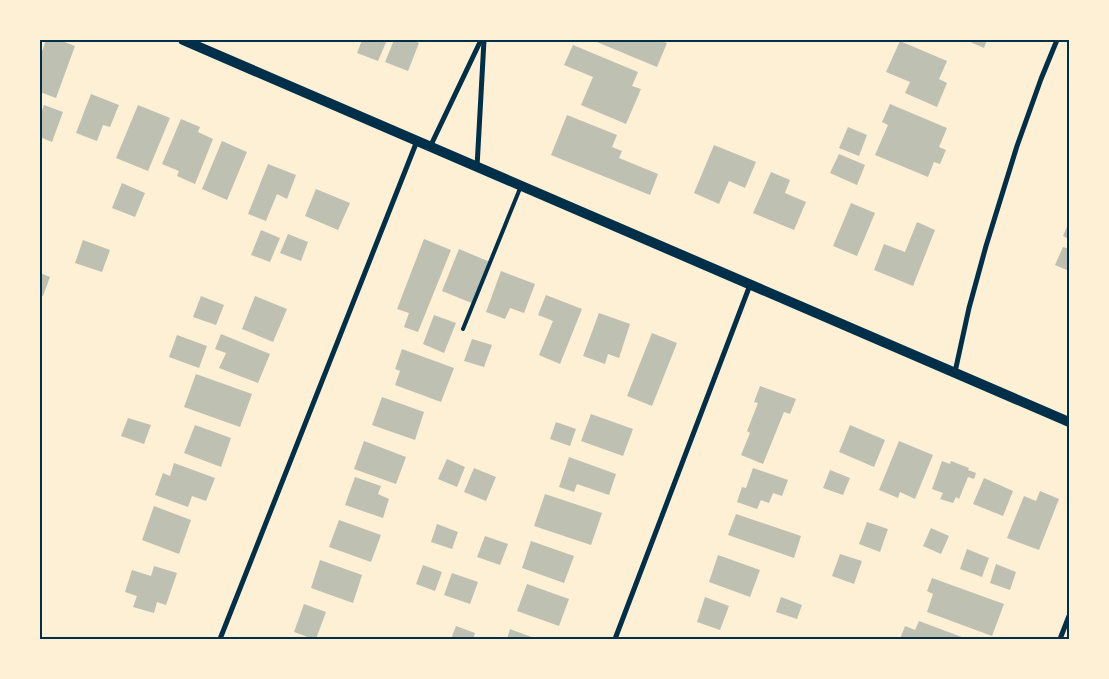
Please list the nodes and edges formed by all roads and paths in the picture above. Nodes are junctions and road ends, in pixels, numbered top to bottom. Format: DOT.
graph roads {
  1 [pos="182,40"];
  2 [pos="482,40"];
  3 [pos="1057,40"];
  4 [pos="417,141"];
  5 [pos="430,147"];
  6 [pos="477,168"];
  7 [pos="521,186"];
  8 [pos="750,285"];
  9 [pos="463,329"];
  10 [pos="955,373"];
  11 [pos="1069,422"];
  12 [pos="1069,616"];
  13 [pos="220,639"];
  14 [pos="615,639"];
  15 [pos="1060,639"];
  1 -- 4 [label="main road"];
  2 -- 5 [label="street"];
  2 -- 6 [label="street"];
  3 -- 10 [label="street"];
  4 -- 5 [label="main road"];
  4 -- 13 [label="street"];
  5 -- 6 [label="main road"];
  6 -- 7 [label="main road"];
  7 -- 8 [label="main road"];
  7 -- 9 [label="lane"];
  8 -- 10 [label="main road"];
  8 -- 14 [label="street"];
  10 -- 11 [label="main road"];
  12 -- 15 [label="street"];
}
